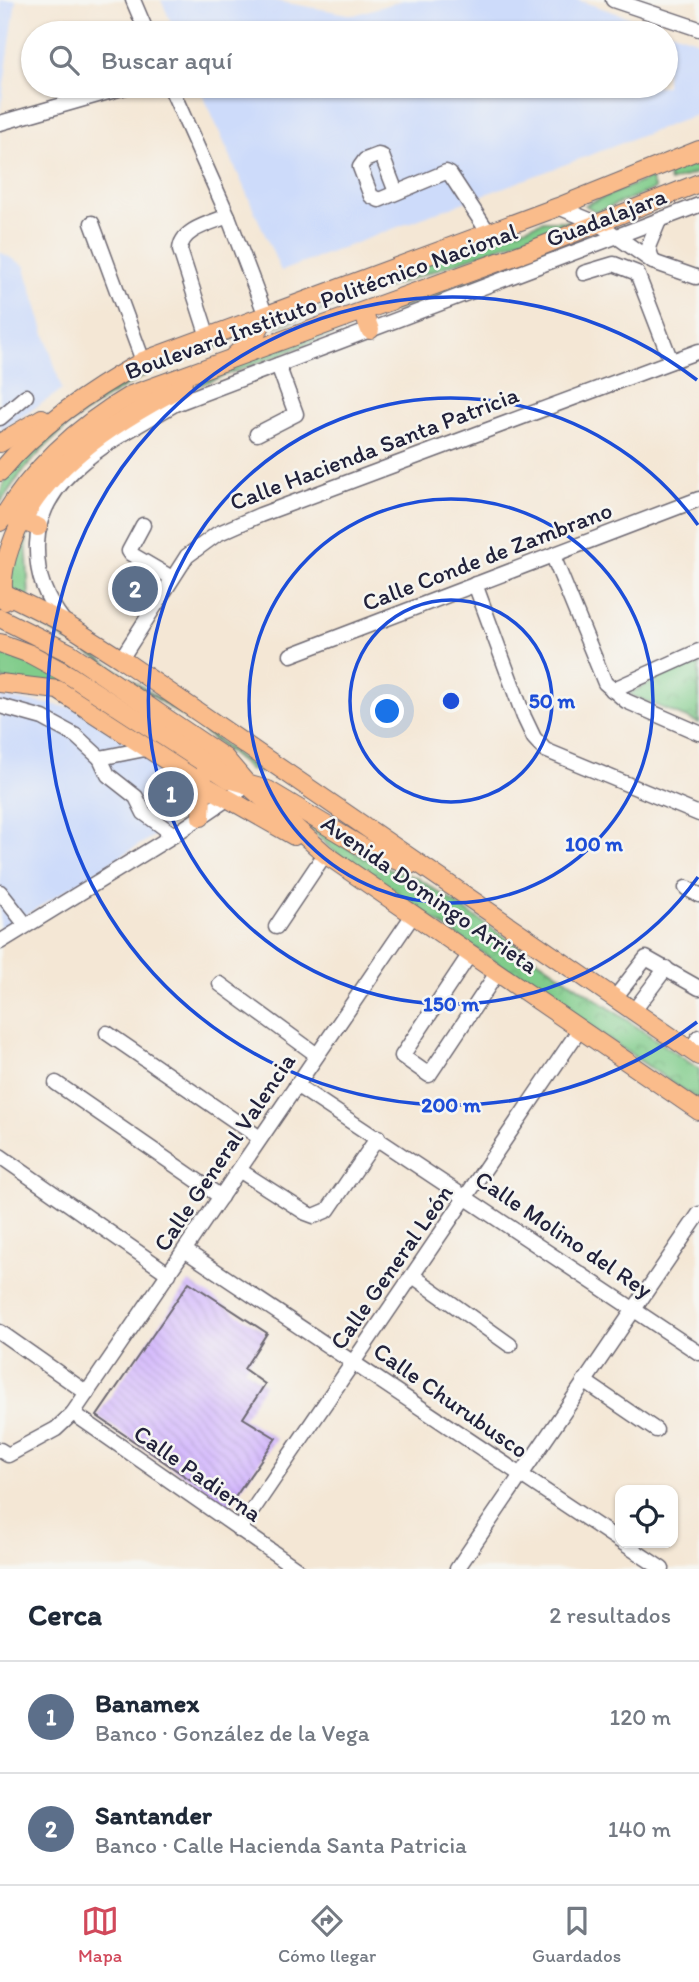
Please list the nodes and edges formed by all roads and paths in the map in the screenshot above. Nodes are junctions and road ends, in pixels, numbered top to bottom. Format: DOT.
graph roads {
  1 [pos="133,0"];
  2 [pos="613,0"];
  3 [pos="142,21"];
  4 [pos="675,21"];
  5 [pos="678,22"];
  6 [pos="699,29"];
  7 [pos="87,98"];
  8 [pos="175,98"];
  9 [pos="0,123"];
  10 [pos="699,150"];
  11 [pos="699,183"];
  12 [pos="396,192"];
  13 [pos="558,207"];
  14 [pos="696,209"];
  15 [pos="228,216"];
  16 [pos="92,222"];
  17 [pos="658,223"];
  18 [pos="599,225"];
  19 [pos="488,232"];
  20 [pos="618,237"];
  21 [pos="653,262"];
  22 [pos="584,273"];
  23 [pos="698,277"];
  24 [pos="363,312"];
  25 [pos="266,316"];
  26 [pos="370,330"];
  27 [pos="208,337"];
  28 [pos="699,351"];
  29 [pos="671,360"];
  30 [pos="143,361"];
  31 [pos="227,363"];
  32 [pos="278,365"];
  33 [pos="97,388"];
  34 [pos="173,391"];
  35 [pos="26,396"];
  36 [pos="0,418"];
  37 [pos="257,435"];
  38 [pos="3,438"];
  39 [pos="0,472"];
  40 [pos="699,499"];
  41 [pos="2,519"];
  42 [pos="30,523"];
  43 [pos="143,525"];
  44 [pos="553,556"];
  45 [pos="172,578"];
  46 [pos="475,584"];
  47 [pos="1,592"];
  48 [pos="6,620"];
  49 [pos="66,624"];
  50 [pos="0,643"];
  51 [pos="699,651"];
  52 [pos="291,655"];
  53 [pos="121,660"];
  54 [pos="0,683"];
  55 [pos="612,690"];
  56 [pos="0,706"];
  57 [pos="699,733"];
  58 [pos="192,735"];
  59 [pos="150,748"];
  60 [pos="100,758"];
  61 [pos="201,763"];
  62 [pos="204,785"];
  63 [pos="248,785"];
  64 [pos="229,798"];
  65 [pos="699,814"];
  66 [pos="201,817"];
  67 [pos="174,835"];
  68 [pos="325,855"];
  69 [pos="424,869"];
  70 [pos="0,892"];
  71 [pos="413,915"];
  72 [pos="26,925"];
  73 [pos="276,927"];
  74 [pos="0,942"];
  75 [pos="470,954"];
  76 [pos="666,968"];
  77 [pos="497,972"];
  78 [pos="220,984"];
  79 [pos="699,988"];
  80 [pos="614,999"];
  81 [pos="633,1012"];
  82 [pos="580,1029"];
  83 [pos="107,1033"];
  84 [pos="696,1048"];
  85 [pos="317,1055"];
  86 [pos="56,1083"];
  87 [pos="296,1085"];
  88 [pos="699,1111"];
  89 [pos="378,1137"];
  90 [pos="260,1138"];
  91 [pos="0,1156"];
  92 [pos="239,1170"];
  93 [pos="467,1196"];
  94 [pos="221,1197"];
  95 [pos="699,1214"];
  96 [pos="186,1251"];
  97 [pos="169,1274"];
  98 [pos="413,1276"];
  99 [pos="634,1309"];
  100 [pos="0,1332"];
  101 [pos="510,1345"];
  102 [pos="699,1353"];
  103 [pos="354,1360"];
  104 [pos="584,1381"];
  105 [pos="87,1393"];
  106 [pos="73,1413"];
  107 [pos="656,1430"];
  108 [pos="3,1457"];
  109 [pos="519,1474"];
  110 [pos="239,1530"];
  111 [pos="615,1538"];
  112 [pos="630,1548"];
  113 [pos="297,1569"];
  114 [pos="457,1569"];
  115 [pos="662,1569"];
  1 -- 3 [label="street"];
  2 -- 4 [label="street"];
  5 -- 6 [label="street"];
  7 -- 9 [label="street"];
  8 -- 15 [label="street"];
  10 -- 13 [label="main road, Boulevard Instituto Politécnico Nacional"];
  11 -- 18 [label="main road, Boulevard Instituto Politécnico Nacional"];
  12 -- 19 [label="street"];
  13 -- 18 [label="street"];
  13 -- 19 [label="main road, Boulevard Instituto Politécnico Nacional"];
  14 -- 17 [label="street, Guadalajara"];
  15 -- 25 [label="street"];
  15 -- 27 [label="street"];
  16 -- 30 [label="street"];
  17 -- 20 [label="street, Guadalajara"];
  17 -- 21 [label="street"];
  18 -- 20 [label="street"];
  18 -- 24 [label="main road, Boulevard Instituto Politécnico Nacional"];
  19 -- 25 [label="main road, Boulevard Instituto Politécnico Nacional"];
  20 -- 21 [label="street"];
  20 -- 26 [label="street, Guadalajara"];
  21 -- 23 [label="street"];
  22 -- 29 [label="street"];
  24 -- 26 [label="main road"];
  24 -- 31 [label="main road, Boulevard Instituto Politécnico Nacional"];
  25 -- 27 [label="main road, Boulevard Instituto Politécnico Nacional"];
  25 -- 31 [label="main road"];
  26 -- 32 [label="street, Guadalajara"];
  27 -- 30 [label="main road, Boulevard Instituto Politécnico Nacional"];
  28 -- 29 [label="street, Calle Hacienda Santa Patricia"];
  29 -- 45 [label="street, Calle Hacienda Santa Patricia"];
  30 -- 33 [label="main road, Boulevard Instituto Politécnico Nacional"];
  31 -- 34 [label="main road"];
  32 -- 34 [label="street, Guadalajara"];
  32 -- 37 [label="street"];
  33 -- 38 [label="main road"];
  33 -- 39 [label="main road, Boulevard Instituto Politécnico Nacional"];
  34 -- 41 [label="main road, Boulevard Instituto Politécnico Nacional"];
  34 -- 42 [label="main road"];
  35 -- 36 [label="street"];
  40 -- 44 [label="street, Calle Conde de Zambrano"];
  41 -- 42 [label="main road"];
  42 -- 47 [label="main road"];
  42 -- 49 [label="street"];
  43 -- 45 [label="street"];
  44 -- 46 [label="street, Calle Conde de Zambrano"];
  44 -- 55 [label="street"];
  45 -- 53 [label="street, Calle Hacienda Santa Patricia"];
  46 -- 52 [label="street, Calle Conde de Zambrano"];
  46 -- 65 [label="street"];
  47 -- 48 [label="main road"];
  47 -- 49 [label="main road, Avenida Domingo Arrieta"];
  48 -- 58 [label="main road, Avenida Domingo Arrieta"];
  49 -- 53 [label="main road, Avenida Domingo Arrieta"];
  50 -- 61 [label="main road"];
  51 -- 55 [label="street"];
  53 -- 69 [label="main road, Avenida Domingo Arrieta"];
  54 -- 59 [label="main road"];
  55 -- 57 [label="street"];
  56 -- 60 [label="street"];
  58 -- 61 [label="main road"];
  58 -- 63 [label="main road, Avenida Domingo Arrieta"];
  59 -- 60 [label="street"];
  59 -- 62 [label="main road"];
  60 -- 67 [label="street"];
  61 -- 62 [label="main road"];
  61 -- 63 [label="main road"];
  62 -- 64 [label="main road"];
  62 -- 66 [label="main road"];
  63 -- 64 [label="street"];
  63 -- 68 [label="main road, Avenida Domingo Arrieta"];
  63 -- 69 [label="main road"];
  64 -- 66 [label="street"];
  64 -- 68 [label="main road"];
  66 -- 67 [label="street"];
  67 -- 72 [label="street"];
  68 -- 71 [label="main road, Avenida Domingo Arrieta"];
  68 -- 73 [label="street"];
  69 -- 80 [label="main road, Avenida Domingo Arrieta"];
  70 -- 72 [label="street"];
  71 -- 75 [label="main road, Avenida Domingo Arrieta"];
  71 -- 85 [label="street, Calle General Valencia"];
  72 -- 74 [label="street"];
  75 -- 77 [label="main road, Avenida Domingo Arrieta"];
  75 -- 77 [label="street"];
  76 -- 79 [label="street"];
  76 -- 80 [label="street"];
  76 -- 81 [label="street"];
  77 -- 82 [label="main road, Avenida Domingo Arrieta"];
  78 -- 85 [label="street"];
  80 -- 81 [label="main road, Avenida Domingo Arrieta"];
  81 -- 84 [label="main road, Avenida Domingo Arrieta"];
  82 -- 88 [label="main road, Avenida Domingo Arrieta"];
  82 -- 93 [label="street, Calle General León"];
  83 -- 90 [label="street"];
  85 -- 87 [label="street, Calle General Valencia"];
  86 -- 94 [label="street"];
  87 -- 89 [label="street, Calle Molino del Rey"];
  87 -- 90 [label="street, Calle General Valencia"];
  89 -- 92 [label="street"];
  89 -- 93 [label="street, Calle Molino del Rey"];
  90 -- 92 [label="street, Calle General Valencia"];
  91 -- 97 [label="street"];
  92 -- 94 [label="street, Calle General Valencia"];
  93 -- 98 [label="street, Calle General León"];
  93 -- 99 [label="street, Calle Molino del Rey"];
  94 -- 96 [label="street, Calle General Valencia"];
  95 -- 99 [label="street"];
  96 -- 97 [label="street, Calle General Valencia"];
  96 -- 103 [label="street, Calle Churubusco"];
  97 -- 105 [label="street, Calle General Valencia"];
  98 -- 101 [label="street"];
  98 -- 103 [label="street, Calle General León"];
  99 -- 102 [label="street, Calle Molino del Rey"];
  99 -- 104 [label="street"];
  100 -- 105 [label="street"];
  103 -- 109 [label="street, Calle Churubusco"];
  103 -- 110 [label="street, Calle General León"];
  104 -- 107 [label="street"];
  104 -- 109 [label="street"];
  105 -- 106 [label="street, Calle General Valencia"];
  106 -- 108 [label="street, Calle General Valencia"];
  106 -- 110 [label="street, Calle Padierna"];
  109 -- 111 [label="street, Calle Churubusco"];
  109 -- 114 [label="street"];
  110 -- 113 [label="street, Calle Padierna"];
  112 -- 115 [label="street, Calle Churubusco"];
}
